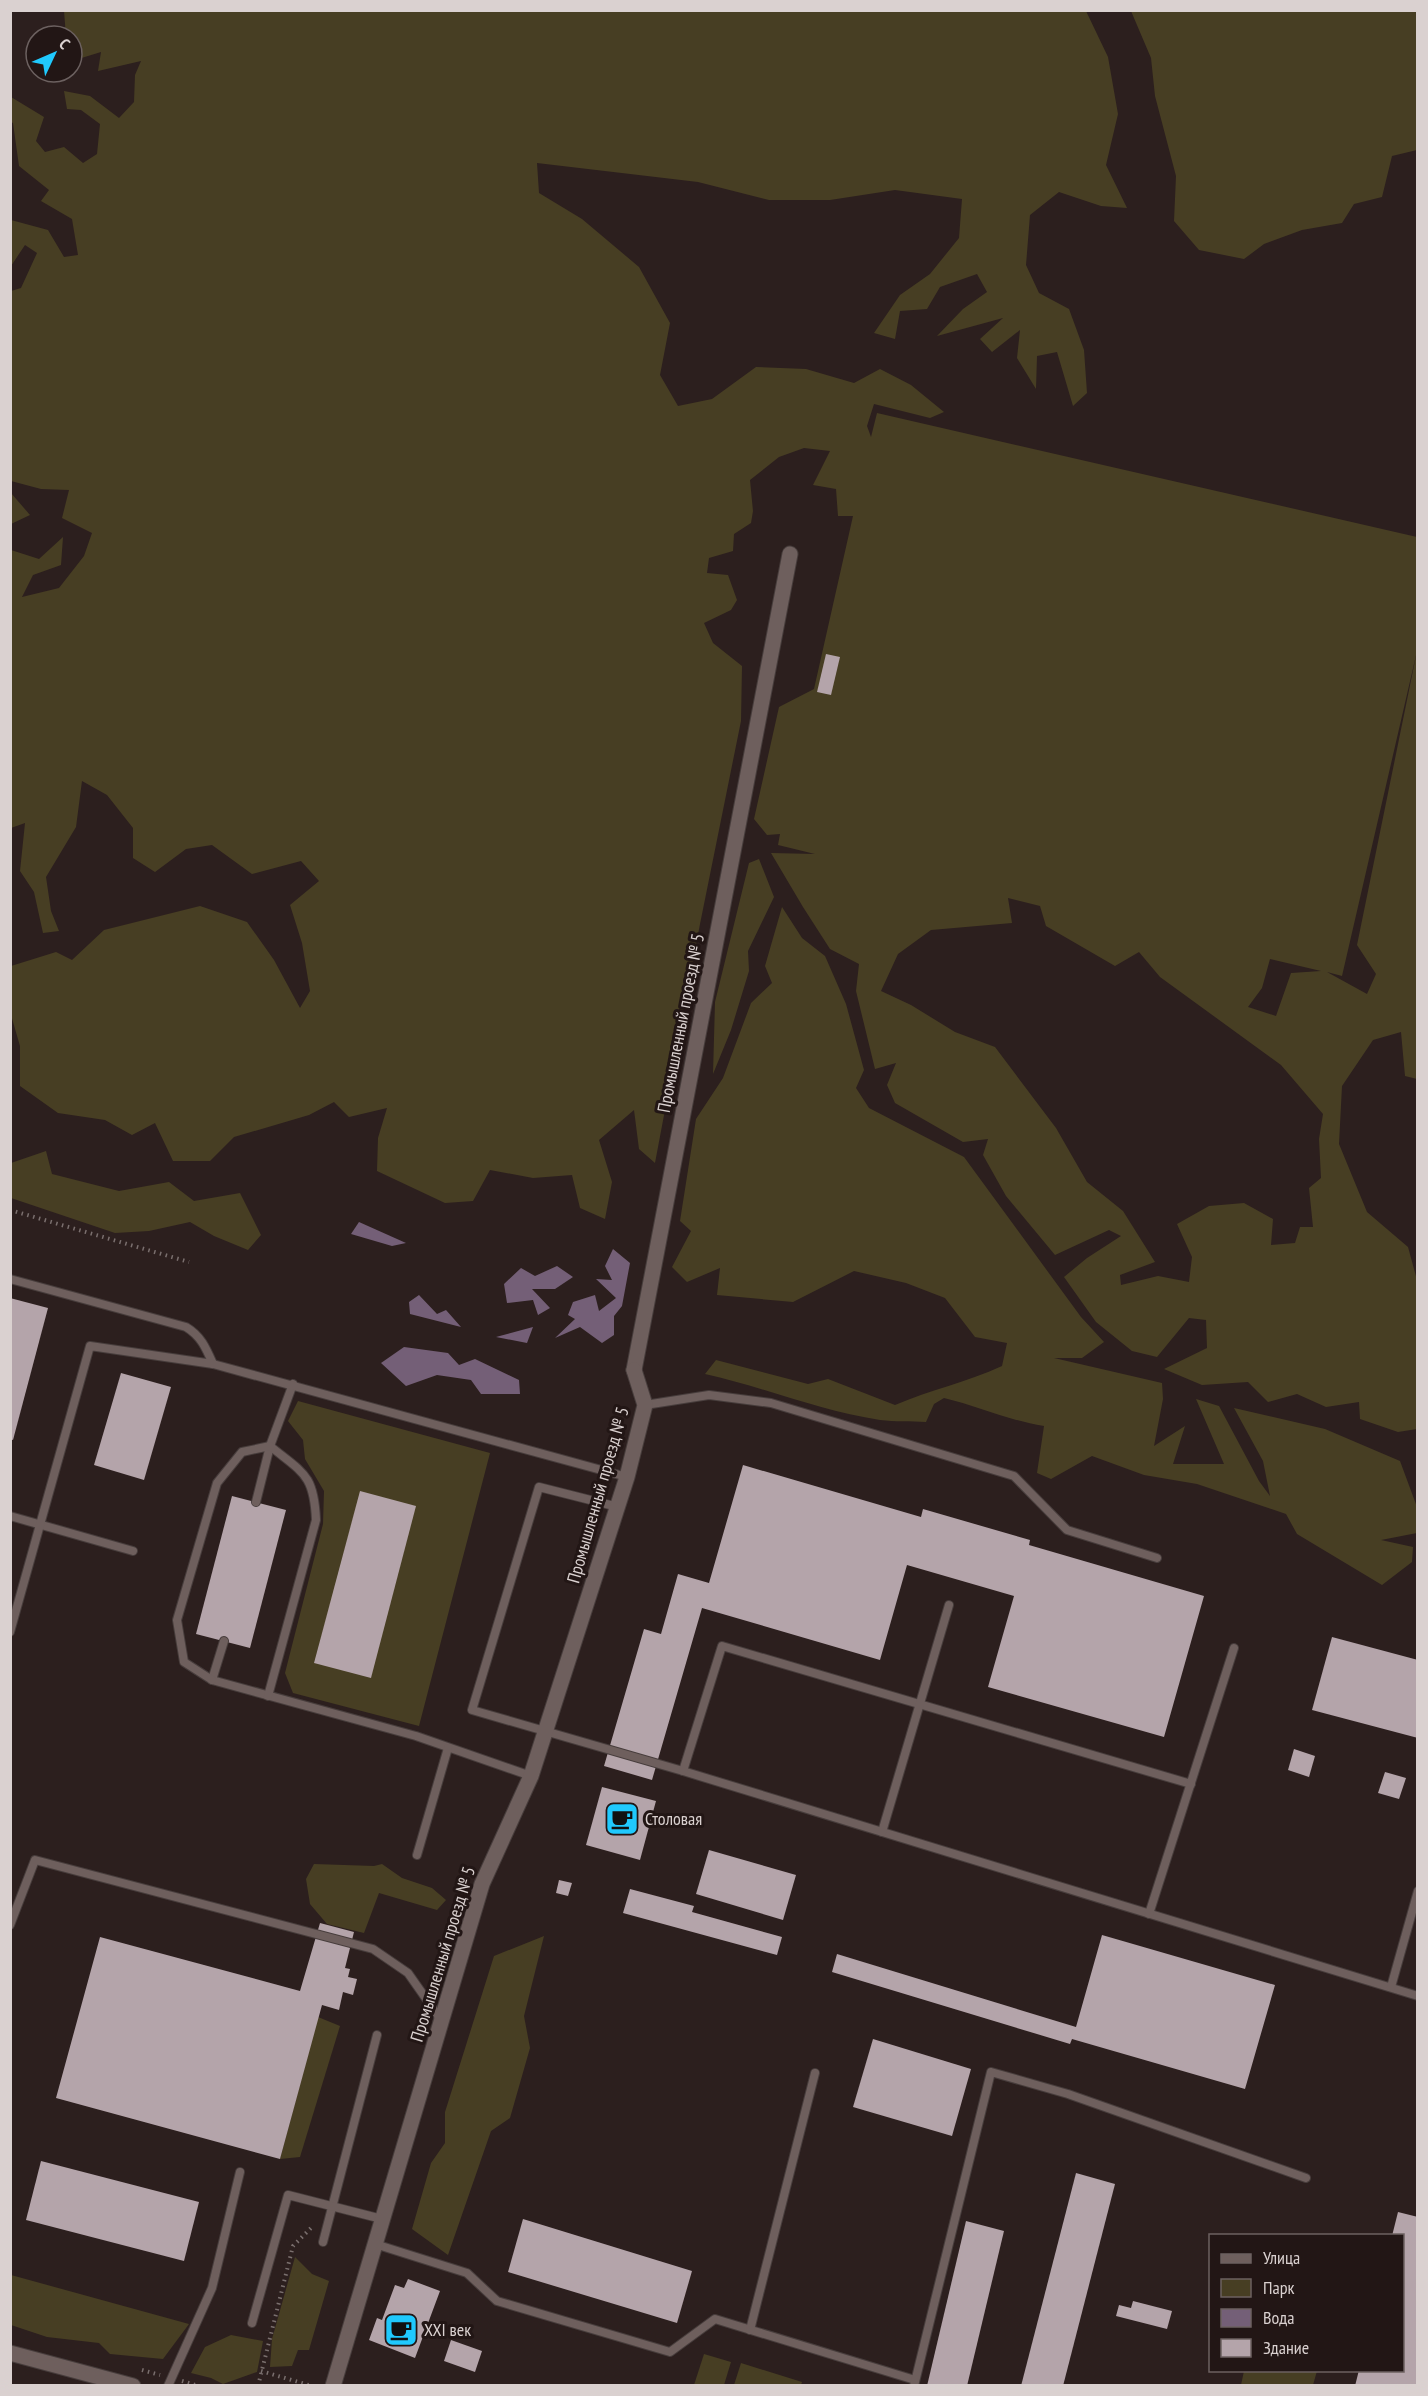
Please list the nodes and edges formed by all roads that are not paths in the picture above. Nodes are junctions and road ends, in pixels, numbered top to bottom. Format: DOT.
graph roads {
  1 [pos="790,554"];
  2 [pos="10,1279"];
  3 [pos="213,1364"];
  4 [pos="293,1384"];
  5 [pos="645,1405"];
  6 [pos="270,1446"];
  7 [pos="627,1476"];
  8 [pos="256,1502"];
  9 [pos="618,1507"];
  10 [pos="10,1516"];
  11 [pos="40,1525"];
  12 [pos="133,1551"];
  13 [pos="1157,1558"];
  14 [pos="949,1605"];
  15 [pos="10,1632"];
  16 [pos="224,1641"];
  17 [pos="1234,1648"];
  18 [pos="212,1680"];
  19 [pos="268,1696"];
  20 [pos="921,1704"];
  21 [pos="545,1731"];
  22 [pos="448,1748"];
  23 [pos="683,1771"];
  24 [pos="531,1776"];
  25 [pos="1191,1784"];
  26 [pos="882,1832"];
  27 [pos="417,1855"];
  28 [pos="1418,1891"];
  29 [pos="1149,1914"];
  30 [pos="10,1925"];
  31 [pos="1391,1987"];
  32 [pos="1418,1996"];
  33 [pos="441,2021"];
  34 [pos="377,2035"];
  35 [pos="815,2073"];
  36 [pos="240,2172"];
  37 [pos="1306,2178"];
  38 [pos="333,2206"];
  39 [pos="382,2219"];
  40 [pos="324,2242"];
  41 [pos="375,2244"];
  42 [pos="252,2323"];
  43 [pos="750,2330"];
  44 [pos="10,2353"];
  45 [pos="915,2383"];
  46 [pos="133,2385"];
  47 [pos="168,2385"];
  48 [pos="333,2385"];
  1 -- 5 [label="street, Промышленный проезд № 5"];
  2 -- 3 [label="lane"];
  3 -- 4 [label="lane"];
  3 -- 11 [label="lane"];
  4 -- 6 [label="lane"];
  4 -- 7 [label="lane"];
  5 -- 7 [label="street, Промышленный проезд № 5"];
  5 -- 13 [label="lane"];
  6 -- 8 [label="lane"];
  6 -- 18 [label="lane"];
  6 -- 19 [label="lane"];
  7 -- 9 [label="street, Промышленный проезд № 5"];
  9 -- 21 [label="street, Промышленный проезд № 5"];
  9 -- 21 [label="lane"];
  10 -- 11 [label="lane"];
  11 -- 12 [label="lane"];
  11 -- 15 [label="lane"];
  14 -- 20 [label="lane"];
  16 -- 18 [label="lane"];
  17 -- 25 [label="lane"];
  18 -- 19 [label="lane"];
  19 -- 22 [label="lane"];
  20 -- 23 [label="lane"];
  20 -- 25 [label="lane"];
  20 -- 26 [label="lane"];
  21 -- 23 [label="lane"];
  21 -- 24 [label="street, Промышленный проезд № 5"];
  22 -- 24 [label="lane"];
  22 -- 27 [label="lane"];
  23 -- 26 [label="lane"];
  24 -- 33 [label="street, Промышленный проезд № 5"];
  25 -- 29 [label="lane"];
  26 -- 29 [label="lane"];
  28 -- 31 [label="lane"];
  29 -- 31 [label="lane"];
  30 -- 33 [label="lane"];
  31 -- 32 [label="lane"];
  33 -- 39 [label="street, Промышленный проезд № 5"];
  34 -- 38 [label="lane"];
  35 -- 43 [label="lane"];
  36 -- 47 [label="lane"];
  37 -- 45 [label="lane"];
  38 -- 39 [label="lane"];
  38 -- 40 [label="lane"];
  38 -- 42 [label="lane"];
  39 -- 41 [label="street, Промышленный проезд № 5"];
  41 -- 43 [label="lane"];
  41 -- 48 [label="street, Промышленный проезд № 5"];
  43 -- 45 [label="lane"];
  44 -- 46 [label="street"];
}
